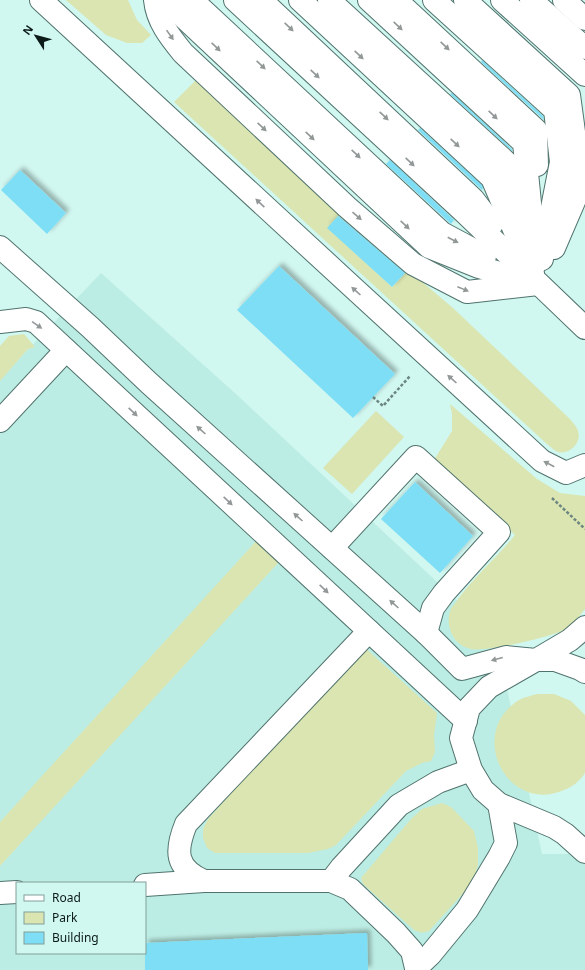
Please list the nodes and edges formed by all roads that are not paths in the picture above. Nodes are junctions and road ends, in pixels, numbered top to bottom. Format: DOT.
graph roads {
  1 [pos="41,0"];
  2 [pos="155,0"];
  3 [pos="168,0"];
  4 [pos="192,0"];
  5 [pos="235,0"];
  6 [pos="261,0"];
  7 [pos="300,0"];
  8 [pos="328,0"];
  9 [pos="369,0"];
  10 [pos="396,0"];
  11 [pos="434,0"];
  12 [pos="465,0"];
  13 [pos="502,0"];
  14 [pos="531,0"];
  15 [pos="564,0"];
  16 [pos="585,19"];
  17 [pos="585,48"];
  18 [pos="585,76"];
  19 [pos="585,176"];
  20 [pos="585,202"];
  21 [pos="0,237"];
  22 [pos="0,248"];
  23 [pos="21,266"];
  24 [pos="538,284"];
  25 [pos="0,322"];
  26 [pos="585,328"];
  27 [pos="66,350"];
  28 [pos="0,421"];
  29 [pos="585,466"];
  30 [pos="332,548"];
  31 [pos="585,627"];
  32 [pos="369,630"];
  33 [pos="426,633"];
  34 [pos="536,660"];
  35 [pos="585,672"];
  36 [pos="466,721"];
  37 [pos="472,770"];
  38 [pos="499,804"];
  39 [pos="583,850"];
  40 [pos="204,881"];
  41 [pos="331,881"];
  42 [pos="146,885"];
  43 [pos="16,892"];
  44 [pos="0,893"];
  45 [pos="416,969"];
  29 -- 1 [label="lane, one-way"];
  2 -- 24 [label="lane, one-way"];
  3 -- 24 [label="lane, one-way"];
  4 -- 24 [label="lane, one-way"];
  5 -- 24 [label="lane, one-way"];
  6 -- 24 [label="lane, one-way"];
  7 -- 24 [label="lane, one-way"];
  8 -- 24 [label="lane"];
  9 -- 24 [label="lane, one-way"];
  10 -- 24 [label="lane, one-way"];
  11 -- 24 [label="lane"];
  12 -- 24 [label="lane"];
  13 -- 18 [label="lane"];
  14 -- 17 [label="lane"];
  15 -- 16 [label="lane"];
  19 -- 24 [label="lane"];
  20 -- 24 [label="lane"];
  21 -- 23 [label="lane"];
  22 -- 23 [label="lane"];
  30 -- 23 [label="lane, one-way"];
  24 -- 26 [label="lane"];
  25 -- 27 [label="lane, one-way"];
  27 -- 28 [label="lane"];
  27 -- 32 [label="lane, one-way"];
  33 -- 30 [label="lane, one-way"];
  30 -- 33 [label="lane"];
  31 -- 34 [label="lane"];
  32 -- 36 [label="lane"];
  32 -- 40 [label="lane"];
  34 -- 33 [label="lane, one-way"];
  34 -- 35 [label="lane"];
  34 -- 36 [label="lane"];
  36 -- 37 [label="lane"];
  37 -- 38 [label="lane"];
  37 -- 41 [label="lane"];
  38 -- 39 [label="lane"];
  38 -- 45 [label="lane"];
  40 -- 41 [label="lane"];
  40 -- 42 [label="lane"];
  41 -- 45 [label="lane"];
  43 -- 44 [label="lane"];
}
